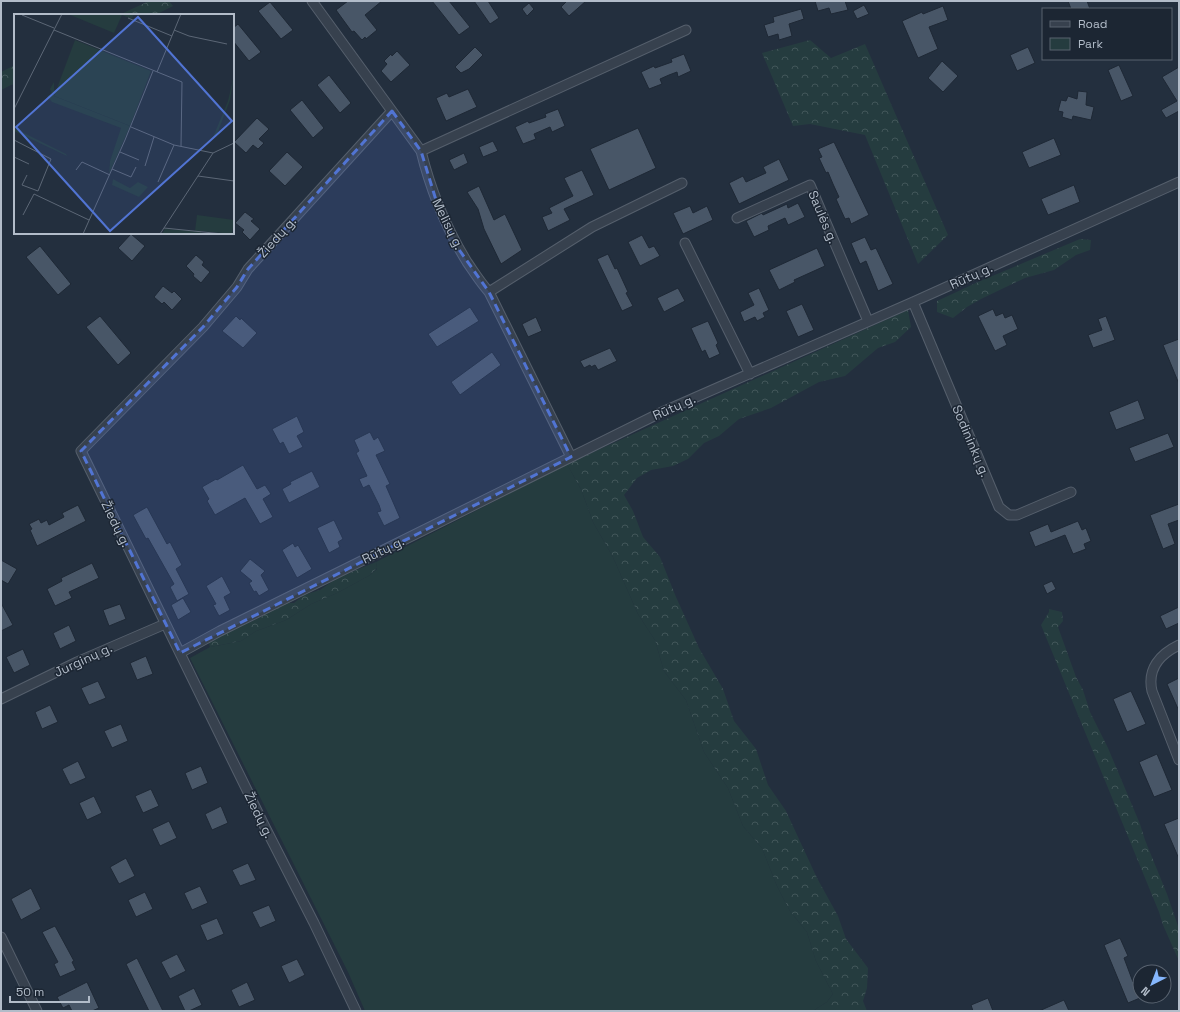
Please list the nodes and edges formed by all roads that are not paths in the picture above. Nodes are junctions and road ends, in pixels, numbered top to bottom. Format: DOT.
graph roads {
  1 [pos="312,1"];
  2 [pos="686,30"];
  3 [pos="392,111"];
  4 [pos="421,151"];
  5 [pos="682,182"];
  6 [pos="1179,182"];
  7 [pos="737,218"];
  8 [pos="684,243"];
  9 [pos="489,292"];
  10 [pos="913,302"];
  11 [pos="868,321"];
  12 [pos="750,374"];
  13 [pos="570,457"];
  14 [pos="1071,492"];
  15 [pos="165,624"];
  16 [pos="1179,645"];
  17 [pos="180,653"];
  18 [pos="1,699"];
  19 [pos="1179,760"];
  20 [pos="1,937"];
  21 [pos="37,1011"];
  22 [pos="356,1011"];
  1 -- 3 [label="street, Melisų g."];
  2 -- 4 [label="street"];
  3 -- 4 [label="street, Melisų g."];
  3 -- 15 [label="street, Žiedų g."];
  4 -- 9 [label="street, Melisų g."];
  5 -- 9 [label="street"];
  6 -- 10 [label="street, Rūtų g."];
  7 -- 11 [label="street, Saulės g."];
  8 -- 12 [label="street"];
  9 -- 13 [label="street, Melisų g."];
  10 -- 11 [label="street, Rūtų g."];
  10 -- 14 [label="street, Sodininkų g."];
  11 -- 12 [label="street, Rūtų g."];
  12 -- 13 [label="street, Rūtų g."];
  13 -- 17 [label="street, Rūtų g."];
  15 -- 17 [label="street, Žiedų g."];
  15 -- 18 [label="street, Jurginų g."];
  16 -- 19 [label="street"];
  17 -- 22 [label="street, Žiedų g."];
  20 -- 21 [label="street"];
}
